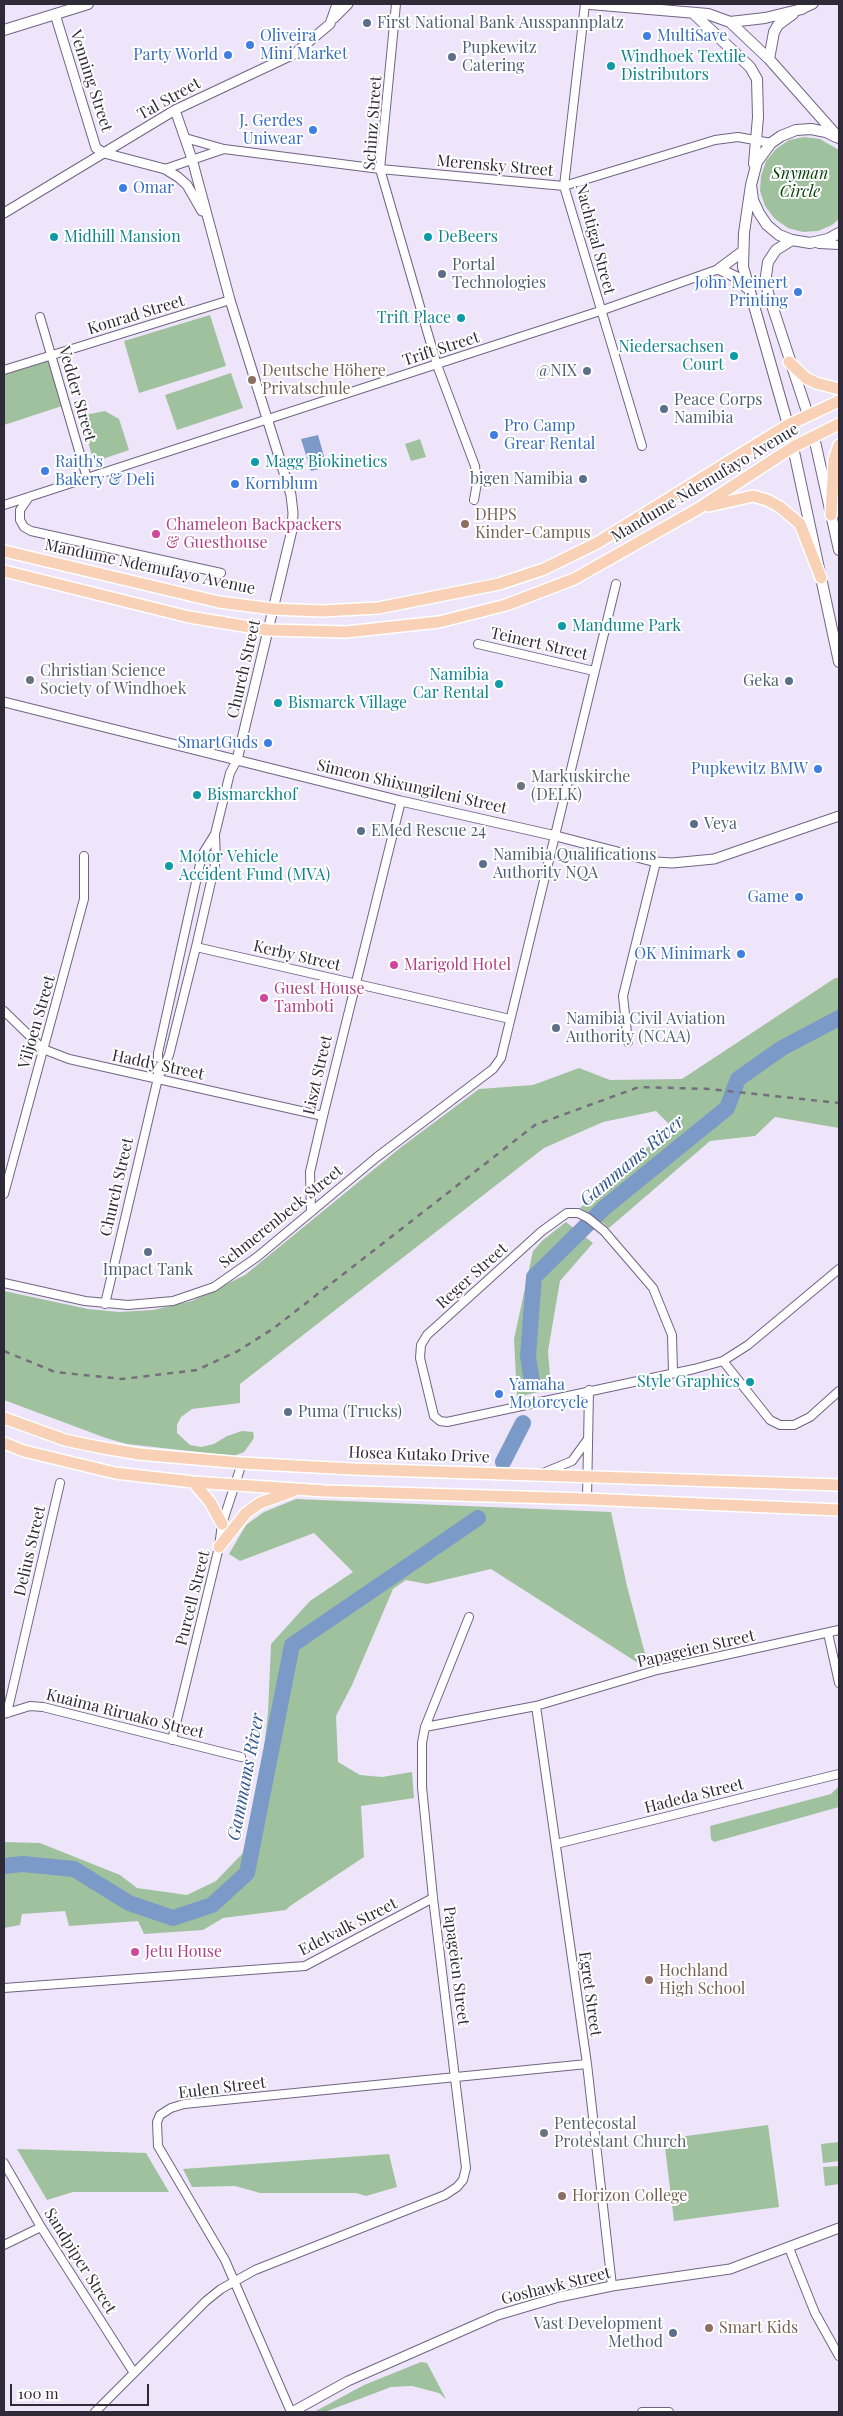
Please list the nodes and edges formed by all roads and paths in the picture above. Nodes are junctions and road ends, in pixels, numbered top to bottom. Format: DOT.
graph roads {
  1 [pos="88,4"];
  2 [pos="337,4"];
  3 [pos="348,4"];
  4 [pos="396,4"];
  5 [pos="585,4"];
  6 [pos="590,4"];
  7 [pos="812,4"];
  8 [pos="802,9"];
  9 [pos="692,10"];
  10 [pos="55,14"];
  11 [pos="730,22"];
  12 [pos="330,24"];
  13 [pos="4,30"];
  14 [pos="769,59"];
  15 [pos="175,110"];
  16 [pos="185,138"];
  17 [pos="756,139"];
  18 [pos="839,139"];
  19 [pos="771,143"];
  20 [pos="224,149"];
  21 [pos="104,153"];
  22 [pos="192,159"];
  23 [pos="164,169"];
  24 [pos="380,169"];
  25 [pos="753,173"];
  26 [pos="752,185"];
  27 [pos="564,186"];
  28 [pos="4,213"];
  29 [pos="208,220"];
  30 [pos="839,232"];
  31 [pos="792,240"];
  32 [pos="810,243"];
  33 [pos="839,246"];
  34 [pos="742,252"];
  35 [pos="719,269"];
  36 [pos="748,289"];
  37 [pos="230,300"];
  38 [pos="600,311"];
  39 [pos="40,317"];
  40 [pos="51,356"];
  41 [pos="789,362"];
  42 [pos="437,365"];
  43 [pos="4,370"];
  44 [pos="839,389"];
  45 [pos="839,401"];
  46 [pos="808,415"];
  47 [pos="266,419"];
  48 [pos="839,424"];
  49 [pos="788,425"];
  50 [pos="814,437"];
  51 [pos="839,445"];
  52 [pos="642,446"];
  53 [pos="793,447"];
  54 [pos="87,478"];
  55 [pos="29,497"];
  56 [pos="474,500"];
  57 [pos="4,505"];
  58 [pos="696,510"];
  59 [pos="831,515"];
  60 [pos="839,550"];
  61 [pos="4,551"];
  62 [pos="4,571"];
  63 [pos="221,573"];
  64 [pos="821,578"];
  65 [pos="616,584"];
  66 [pos="273,609"];
  67 [pos="268,630"];
  68 [pos="478,644"];
  69 [pos="839,662"];
  70 [pos="594,671"];
  71 [pos="4,702"];
  72 [pos="237,760"];
  73 [pos="401,801"];
  74 [pos="839,816"];
  75 [pos="215,834"];
  76 [pos="556,836"];
  77 [pos="84,856"];
  78 [pos="656,862"];
  79 [pos="196,947"];
  80 [pos="354,982"];
  81 [pos="4,1011"];
  82 [pos="510,1019"];
  83 [pos="628,1042"];
  84 [pos="44,1049"];
  85 [pos="158,1078"];
  86 [pos="322,1116"];
  87 [pos="4,1194"];
  88 [pos="311,1212"];
  89 [pos="839,1269"];
  90 [pos="4,1283"];
  91 [pos="105,1304"];
  92 [pos="723,1361"];
  93 [pos="673,1372"];
  94 [pos="589,1390"];
  95 [pos="839,1391"];
  96 [pos="4,1418"];
  97 [pos="588,1438"];
  98 [pos="4,1443"];
  99 [pos="242,1463"];
  100 [pos="537,1475"];
  101 [pos="588,1477"];
  102 [pos="839,1477"];
  103 [pos="193,1482"];
  104 [pos="60,1483"];
  105 [pos="234,1484"];
  106 [pos="819,1484"];
  107 [pos="839,1485"];
  108 [pos="297,1489"];
  109 [pos="587,1499"];
  110 [pos="820,1510"];
  111 [pos="839,1510"];
  112 [pos="839,1516"];
  113 [pos="222,1524"];
  114 [pos="219,1547"];
  115 [pos="469,1617"];
  116 [pos="839,1630"];
  117 [pos="828,1633"];
  118 [pos="839,1682"];
  119 [pos="536,1706"];
  120 [pos="5,1714"];
  121 [pos="425,1727"];
  122 [pos="172,1740"];
  123 [pos="241,1757"];
  124 [pos="839,1774"];
  125 [pos="556,1844"];
  126 [pos="433,1898"];
  127 [pos="4,1988"];
  128 [pos="587,2064"];
  129 [pos="456,2078"];
  130 [pos="4,2163"];
  131 [pos="41,2227"];
  132 [pos="839,2228"];
  133 [pos="4,2245"];
  134 [pos="789,2248"];
  135 [pos="235,2281"];
  136 [pos="612,2286"];
  137 [pos="839,2356"];
  138 [pos="134,2373"];
  139 [pos="95,2412"];
  140 [pos="292,2412"];
  141 [pos="642,2412"];
  142 [pos="669,2412"];
  1 -- 10 [label="main road"];
  2 -- 12 [label="street"];
  3 -- 12 [label="street, Tal Street"];
  4 -- 24 [label="street, Schinz Street"];
  5 -- 27 [label="street, Nachtigal Street"];
  6 -- 9 [label="main road"];
  7 -- 8 [label="street"];
  8 -- 11 [label="main road"];
  8 -- 14 [label="main road"];
  9 -- 11 [label="main road"];
  9 -- 17 [label="main road"];
  10 -- 13 [label="main road"];
  10 -- 21 [label="street, Venning Street"];
  11 -- 14 [label="main road"];
  12 -- 15 [label="street, Tal Street"];
  14 -- 18 [label="main road"];
  15 -- 16 [label="street, Church Street"];
  15 -- 21 [label="street, Tal Street"];
  16 -- 20 [label="street, Merensky Street"];
  16 -- 22 [label="street, Church Street"];
  17 -- 19 [label="street, Merensky Street"];
  17 -- 25 [label="main road"];
  17 -- 27 [label="street, Merensky Street"];
  18 -- 19 [label="main road"];
  19 -- 25 [label="main road"];
  20 -- 22 [label="street, Merensky Street"];
  20 -- 24 [label="street, Merensky Street"];
  21 -- 23 [label="street, Church Street"];
  21 -- 28 [label="street, Tal Street"];
  22 -- 23 [label="street"];
  22 -- 29 [label="street, Church Street"];
  23 -- 29 [label="street, Church Street"];
  24 -- 27 [label="street, Merensky Street"];
  24 -- 42 [label="street, Schinz Street"];
  25 -- 26 [label="main road"];
  26 -- 31 [label="main road"];
  26 -- 34 [label="main road"];
  27 -- 38 [label="street, Nachtigal Street"];
  29 -- 37 [label="street, Church Street"];
  30 -- 32 [label="main road"];
  31 -- 32 [label="main road"];
  31 -- 41 [label="main road"];
  32 -- 33 [label="street"];
  34 -- 35 [label="main road"];
  34 -- 36 [label="main road"];
  35 -- 36 [label="main road"];
  35 -- 38 [label="street, Trift Street"];
  36 -- 49 [label="main road"];
  37 -- 40 [label="street, Konrad Street"];
  37 -- 47 [label="street, Church Street"];
  38 -- 42 [label="street, Trift Street"];
  38 -- 52 [label="street, Nachtigal Street"];
  39 -- 40 [label="street, Vedder Street"];
  40 -- 43 [label="street, Konrad Street"];
  40 -- 54 [label="street, Vedder Street"];
  41 -- 44 [label="main road"];
  41 -- 46 [label="main road"];
  42 -- 47 [label="street, Trift Street"];
  42 -- 56 [label="street, Schinz Street"];
  45 -- 46 [label="main road, Mandume Ndemufayo Avenue"];
  46 -- 49 [label="main road, Mandume Ndemufayo Avenue"];
  46 -- 50 [label="main road"];
  47 -- 54 [label="street, Trift Street"];
  47 -- 66 [label="street, Church Street"];
  48 -- 50 [label="main road, Mandume Ndemufayo Avenue"];
  49 -- 53 [label="main road"];
  49 -- 66 [label="main road, Mandume Ndemufayo Avenue"];
  50 -- 53 [label="main road, Mandume Ndemufayo Avenue"];
  50 -- 59 [label="main road"];
  51 -- 59 [label="main road"];
  53 -- 58 [label="main road, Mandume Ndemufayo Avenue"];
  53 -- 64 [label="main road"];
  54 -- 55 [label="street, Trift Street"];
  55 -- 57 [label="street, Trift Street"];
  55 -- 63 [label="street"];
  58 -- 64 [label="main road"];
  58 -- 67 [label="main road, Mandume Ndemufayo Avenue"];
  59 -- 60 [label="main road"];
  61 -- 66 [label="main road, Mandume Ndemufayo Avenue"];
  62 -- 67 [label="main road, Mandume Ndemufayo Avenue"];
  64 -- 69 [label="main road"];
  65 -- 70 [label="street, Schmerenbeck Street"];
  66 -- 67 [label="street, Church Street"];
  67 -- 72 [label="street, Church Street"];
  68 -- 70 [label="street, Teinert Street"];
  70 -- 76 [label="street, Schmerenbeck Street"];
  71 -- 72 [label="street, Simeon Shixungileni Street"];
  72 -- 73 [label="street, Simeon Shixungileni Street"];
  72 -- 75 [label="street, Church Street"];
  73 -- 76 [label="street, Simeon Shixungileni Street"];
  73 -- 80 [label="street, Liszt Street"];
  74 -- 78 [label="street, Simeon Shixungileni Street"];
  75 -- 79 [label="street, Church Street"];
  75 -- 85 [label="street, Church Street"];
  76 -- 78 [label="street, Simeon Shixungileni Street"];
  76 -- 82 [label="street, Schmerenbeck Street"];
  77 -- 84 [label="street, Viljoen Street"];
  78 -- 83 [label="street"];
  79 -- 80 [label="street, Kerby Street"];
  79 -- 85 [label="street, Church Street"];
  80 -- 82 [label="street, Kerby Street"];
  80 -- 86 [label="street, Liszt Street"];
  81 -- 84 [label="street, Haddy Street"];
  82 -- 88 [label="street, Schmerenbeck Street"];
  84 -- 85 [label="street, Haddy Street"];
  84 -- 87 [label="street, Viljoen Street"];
  85 -- 86 [label="street, Haddy Street"];
  85 -- 91 [label="street, Church Street"];
  86 -- 88 [label="street, Liszt Street"];
  88 -- 91 [label="street, Schmerenbeck Street"];
  89 -- 92 [label="street, Reger Street"];
  90 -- 91 [label="street, Schmerenbeck Street"];
  92 -- 93 [label="street, Reger Street"];
  92 -- 95 [label="street"];
  93 -- 94 [label="street, Reger Street"];
  93 -- 94 [label="street, Reger Street"];
  94 -- 97 [label="street"];
  96 -- 99 [label="main road, Hosea Kutako Drive"];
  97 -- 100 [label="street"];
  97 -- 101 [label="street"];
  98 -- 103 [label="main road"];
  99 -- 100 [label="main road, Hosea Kutako Drive"];
  99 -- 105 [label="street, Purcell Street"];
  100 -- 101 [label="main road, Hosea Kutako Drive"];
  101 -- 106 [label="main road, Hosea Kutako Drive"];
  101 -- 109 [label="street"];
  102 -- 106 [label="main road"];
  103 -- 105 [label="main road"];
  103 -- 113 [label="main road"];
  104 -- 120 [label="street, Delius Street"];
  105 -- 108 [label="main road"];
  105 -- 113 [label="street, Purcell Street"];
  106 -- 107 [label="main road, Hosea Kutako Drive"];
  108 -- 109 [label="main road"];
  108 -- 114 [label="main road"];
  109 -- 110 [label="main road"];
  110 -- 111 [label="main road"];
  110 -- 112 [label="main road"];
  113 -- 114 [label="street, Purcell Street"];
  114 -- 122 [label="street, Purcell Street"];
  115 -- 121 [label="street"];
  116 -- 117 [label="street, Papageien Street"];
  117 -- 118 [label="street"];
  117 -- 119 [label="street, Papageien Street"];
  119 -- 121 [label="street, Papageien Street"];
  119 -- 125 [label="street, Egret Street"];
  120 -- 122 [label="street, Kuaima Riruako Street"];
  121 -- 126 [label="street, Papageien Street"];
  122 -- 123 [label="street, Kuaima Riruako Street"];
  124 -- 125 [label="street, Hadeda Street"];
  125 -- 128 [label="street, Egret Street"];
  126 -- 127 [label="street, Edelvalk Street"];
  126 -- 129 [label="street, Papageien Street"];
  128 -- 129 [label="street, Eulen Street"];
  128 -- 136 [label="street, Egret Street"];
  129 -- 135 [label="street, Papageien Street"];
  129 -- 135 [label="street, Eulen Street"];
  130 -- 131 [label="street, Sandpiper Street"];
  131 -- 133 [label="street"];
  131 -- 138 [label="street, Sandpiper Street"];
  132 -- 134 [label="street, Goshawk Street"];
  134 -- 136 [label="street, Goshawk Street"];
  134 -- 137 [label="street"];
  135 -- 138 [label="street, Papageien Street"];
  135 -- 140 [label="street, Eulen Street"];
  136 -- 140 [label="street, Goshawk Street"];
  138 -- 139 [label="street, Papageien Street"];
  141 -- 142 [label="street"];
}
